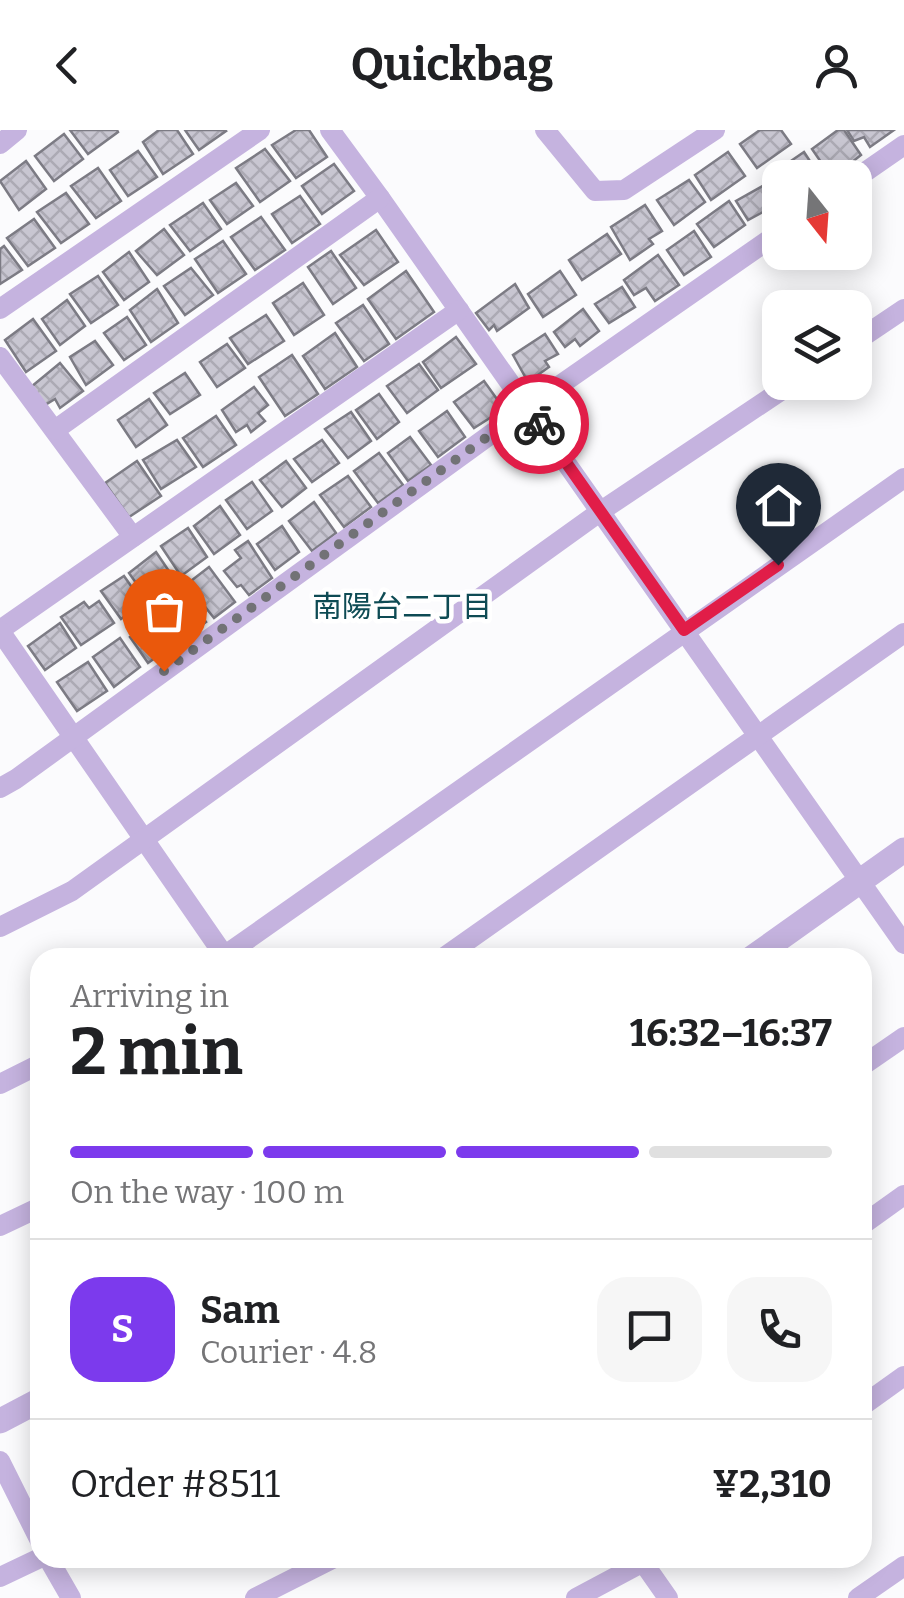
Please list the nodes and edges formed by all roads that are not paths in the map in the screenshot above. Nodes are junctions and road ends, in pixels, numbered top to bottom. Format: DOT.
graph roads {
  1 [pos="17,130"];
  2 [pos="260,130"];
  3 [pos="330,130"];
  4 [pos="544,130"];
  5 [pos="716,130"];
  6 [pos="0,144"];
  7 [pos="904,146"];
  8 [pos="872,168"];
  9 [pos="380,198"];
  10 [pos="762,245"];
  11 [pos="0,308"];
  12 [pos="904,309"];
  13 [pos="458,310"];
  14 [pos="872,331"];
  15 [pos="0,356"];
  16 [pos="767,400"];
  17 [pos="527,408"];
  18 [pos="56,430"];
  19 [pos="904,478"];
  20 [pos="600,512"];
  21 [pos="133,536"];
  22 [pos="684,630"];
  23 [pos="0,631"];
  24 [pos="904,633"];
  25 [pos="758,736"];
  26 [pos="73,737"];
  27 [pos="0,788"];
  28 [pos="143,839"];
  29 [pos="904,850"];
  30 [pos="860,881"];
  31 [pos="0,927"];
  32 [pos="904,944"];
  33 [pos="218,948"];
  34 [pos="237,948"];
  35 [pos="457,948"];
  36 [pos="766,948"];
  37 [pos="904,1037"];
  38 [pos="872,1059"];
  39 [pos="30,1069"];
  40 [pos="0,1084"];
  41 [pos="904,1195"];
  42 [pos="30,1212"];
  43 [pos="872,1218"];
  44 [pos="0,1226"];
  45 [pos="904,1376"];
  46 [pos="872,1399"];
  47 [pos="30,1405"];
  48 [pos="0,1421"];
  49 [pos="0,1461"];
  50 [pos="30,1521"];
  51 [pos="30,1563"];
  52 [pos="904,1566"];
  53 [pos="54,1568"];
  54 [pos="314,1568"];
  55 [pos="629,1568"];
  56 [pos="650,1568"];
  57 [pos="0,1577"];
  58 [pos="70,1598"];
  59 [pos="255,1598"];
  60 [pos="576,1598"];
  61 [pos="668,1598"];
  62 [pos="858,1598"];
  1 -- 6 [label="street"];
  2 -- 11 [label="street"];
  3 -- 9 [label="street"];
  4 -- 5 [label="street"];
  7 -- 8 [label="street"];
  9 -- 13 [label="street"];
  9 -- 18 [label="street"];
  10 -- 17 [label="street"];
  12 -- 14 [label="street"];
  13 -- 17 [label="street"];
  13 -- 21 [label="street"];
  15 -- 18 [label="street"];
  16 -- 20 [label="street"];
  17 -- 20 [label="street"];
  17 -- 26 [label="street"];
  18 -- 21 [label="street"];
  19 -- 22 [label="street"];
  20 -- 22 [label="street"];
  20 -- 28 [label="street"];
  21 -- 23 [label="street"];
  22 -- 25 [label="street"];
  22 -- 34 [label="street"];
  23 -- 26 [label="street"];
  24 -- 25 [label="street"];
  25 -- 30 [label="street"];
  25 -- 35 [label="street"];
  26 -- 27 [label="street"];
  26 -- 28 [label="street"];
  28 -- 31 [label="street"];
  28 -- 33 [label="street"];
  29 -- 30 [label="street"];
  30 -- 32 [label="street"];
  30 -- 36 [label="street"];
  37 -- 38 [label="street"];
  39 -- 40 [label="street"];
  41 -- 43 [label="street"];
  42 -- 44 [label="street"];
  45 -- 46 [label="street"];
  47 -- 48 [label="street"];
  49 -- 50 [label="street"];
  51 -- 57 [label="street"];
  52 -- 62 [label="street"];
  53 -- 58 [label="street"];
  54 -- 59 [label="street"];
  55 -- 60 [label="street"];
  56 -- 61 [label="street"];
}
